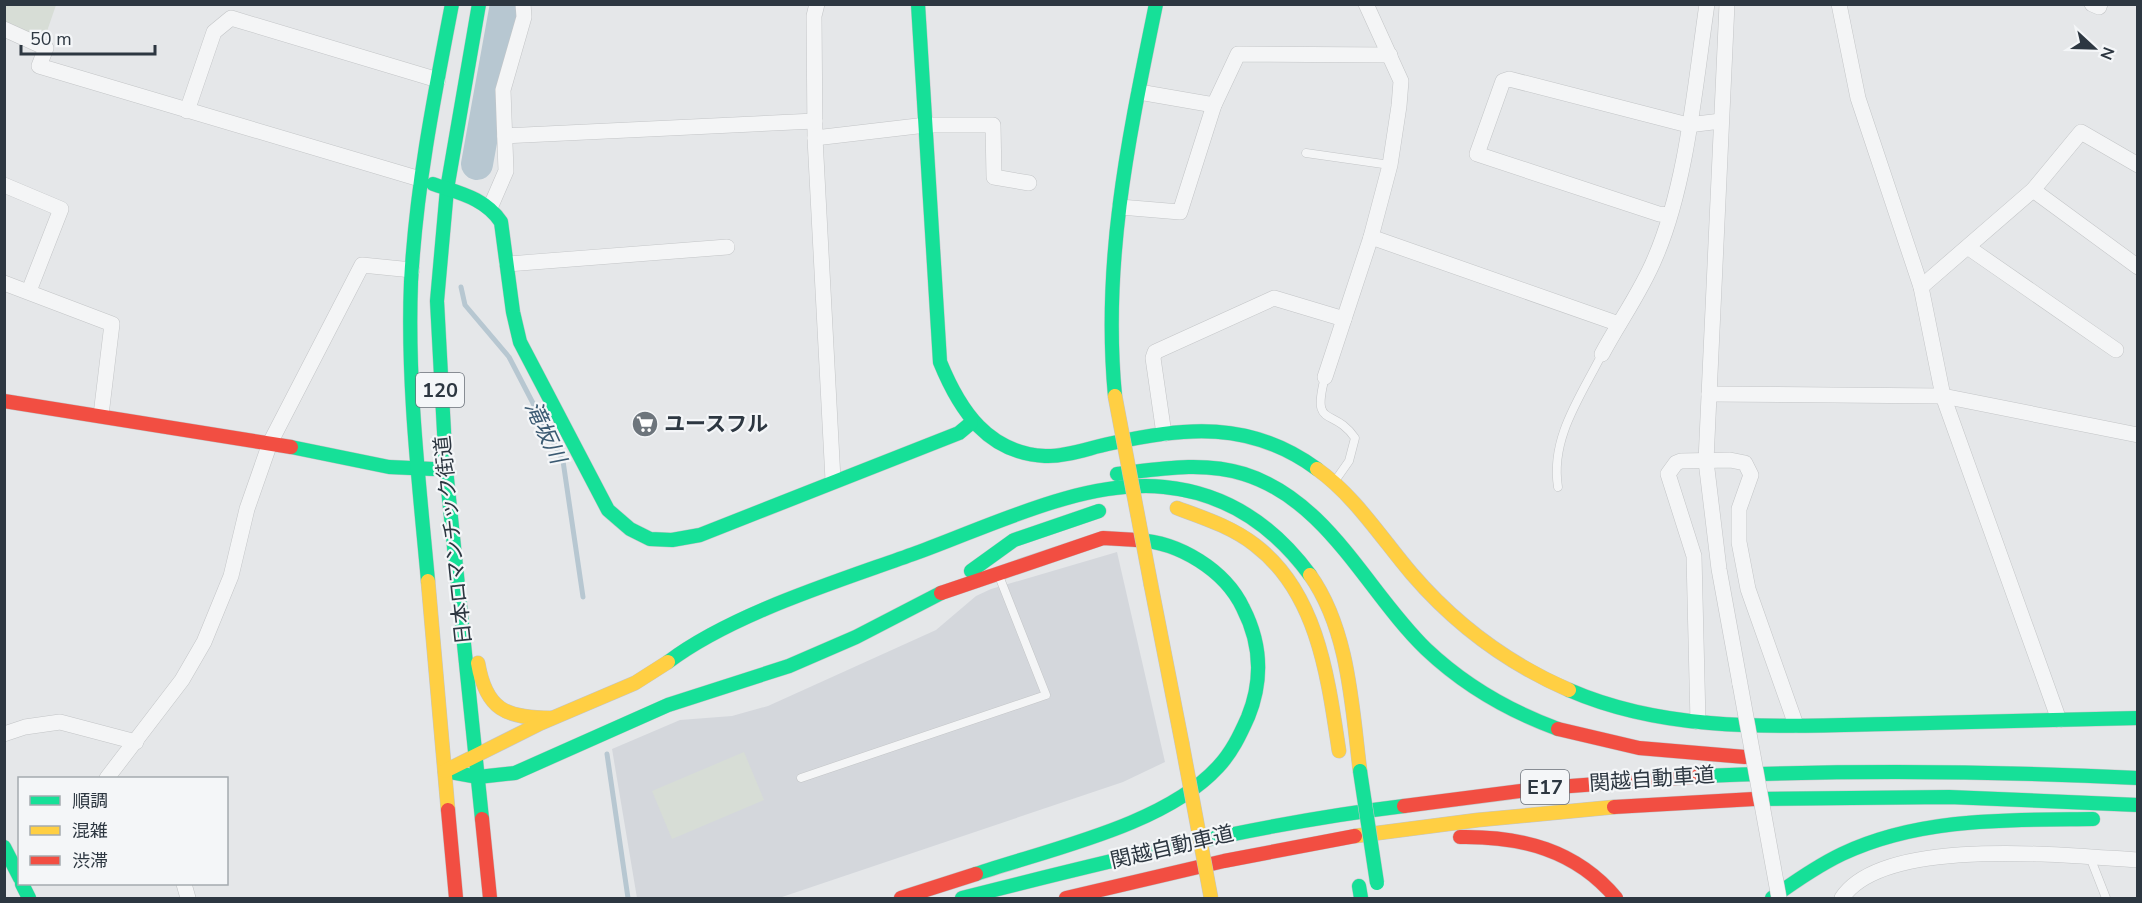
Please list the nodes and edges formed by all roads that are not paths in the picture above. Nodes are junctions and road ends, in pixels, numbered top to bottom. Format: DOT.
graph roads {
  1 [pos="452,4"];
  2 [pos="479,4"];
  3 [pos="524,4"];
  4 [pos="817,4"];
  5 [pos="918,4"];
  6 [pos="1156,4"];
  7 [pos="1366,4"];
  8 [pos="1707,4"];
  9 [pos="1727,4"];
  10 [pos="1839,4"];
  11 [pos="2092,4"];
  12 [pos="2100,4"];
  13 [pos="4,29"];
  14 [pos="1390,55"];
  15 [pos="438,80"];
  16 [pos="1139,92"];
  17 [pos="1214,105"];
  18 [pos="187,111"];
  19 [pos="1721,121"];
  20 [pos="815,122"];
  21 [pos="1688,124"];
  22 [pos="926,125"];
  23 [pos="505,136"];
  24 [pos="815,138"];
  25 [pos="1306,153"];
  26 [pos="1390,165"];
  27 [pos="2138,165"];
  28 [pos="420,179"];
  29 [pos="1029,183"];
  30 [pos="4,185"];
  31 [pos="447,189"];
  32 [pos="2034,190"];
  33 [pos="1120,207"];
  34 [pos="490,208"];
  35 [pos="1669,215"];
  36 [pos="1371,237"];
  37 [pos="727,247"];
  38 [pos="1969,248"];
  39 [pos="507,264"];
  40 [pos="2138,267"];
  41 [pos="412,270"];
  42 [pos="4,283"];
  43 [pos="1921,287"];
  44 [pos="29,291"];
  45 [pos="1344,319"];
  46 [pos="1618,324"];
  47 [pos="2116,350"];
  48 [pos="1602,354"];
  49 [pos="1324,377"];
  50 [pos="1709,394"];
  51 [pos="1943,396"];
  52 [pos="4,400"];
  53 [pos="101,415"];
  54 [pos="971,423"];
  55 [pos="1164,434"];
  56 [pos="2138,435"];
  57 [pos="270,443"];
  58 [pos="1706,461"];
  59 [pos="446,469"];
  60 [pos="418,470"];
  61 [pos="833,480"];
  62 [pos="1334,482"];
  63 [pos="1558,487"];
  64 [pos="1032,510"];
  65 [pos="987,552"];
  66 [pos="455,553"];
  67 [pos="997,570"];
  68 [pos="951,587"];
  69 [pos="552,718"];
  70 [pos="2138,718"];
  71 [pos="2059,720"];
  72 [pos="1698,722"];
  73 [pos="1796,725"];
  74 [pos="4,734"];
  75 [pos="136,742"];
  76 [pos="475,757"];
  77 [pos="1772,758"];
  78 [pos="1794,759"];
  79 [pos="1340,762"];
  80 [pos="445,771"];
  81 [pos="2044,772"];
  82 [pos="108,777"];
  83 [pos="478,777"];
  84 [pos="801,778"];
  85 [pos="2138,778"];
  86 [pos="1346,796"];
  87 [pos="2138,805"];
  88 [pos="2138,818"];
  89 [pos="1354,852"];
  90 [pos="2090,857"];
  91 [pos="2138,860"];
  92 [pos="456,898"];
  93 [pos="490,898"];
  94 [pos="901,898"];
  95 [pos="962,898"];
  96 [pos="1066,898"];
  97 [pos="1091,898"];
  98 [pos="1211,898"];
  99 [pos="1380,898"];
  100 [pos="1616,898"];
  101 [pos="1772,898"];
  102 [pos="1779,898"];
  103 [pos="1842,898"];
  104 [pos="2106,898"];
  1 -- 15 [label="main road, 日本ロマンチック街道 / 120"];
  2 -- 31 [label="main road, 日本ロマンチック街道 / 120"];
  3 -- 23 [label="street"];
  4 -- 20 [label="street"];
  5 -- 22 [label="main road"];
  6 -- 16 [label="main road"];
  7 -- 14 [label="street"];
  8 -- 21 [label="street"];
  9 -- 19 [label="street"];
  10 -- 43 [label="street"];
  11 -- 12 [label="street"];
  13 -- 18 [label="street"];
  14 -- 17 [label="street"];
  14 -- 26 [label="street"];
  15 -- 18 [label="street"];
  15 -- 28 [label="main road, 日本ロマンチック街道 / 120"];
  16 -- 17 [label="street"];
  16 -- 33 [label="main road"];
  17 -- 33 [label="street"];
  18 -- 28 [label="street"];
  19 -- 21 [label="street"];
  19 -- 50 [label="street"];
  20 -- 23 [label="street"];
  20 -- 24 [label="street"];
  21 -- 35 [label="street"];
  21 -- 35 [label="street"];
  22 -- 24 [label="street"];
  22 -- 29 [label="street"];
  22 -- 54 [label="main road"];
  23 -- 34 [label="street"];
  24 -- 61 [label="street"];
  25 -- 26 [label="lane"];
  26 -- 36 [label="street"];
  27 -- 32 [label="street"];
  28 -- 31 [label="main road"];
  28 -- 41 [label="main road, 日本ロマンチック街道 / 120"];
  30 -- 44 [label="street"];
  31 -- 34 [label="main road"];
  31 -- 59 [label="main road, 日本ロマンチック街道 / 120"];
  32 -- 38 [label="street"];
  32 -- 40 [label="street"];
  33 -- 98 [label="main road, bridge"];
  34 -- 39 [label="main road"];
  35 -- 46 [label="street"];
  36 -- 45 [label="street"];
  36 -- 46 [label="street"];
  37 -- 39 [label="street"];
  38 -- 43 [label="street"];
  38 -- 47 [label="street"];
  39 -- 61 [label="main road"];
  41 -- 57 [label="street"];
  41 -- 60 [label="main road, 日本ロマンチック街道 / 120"];
  42 -- 44 [label="street"];
  43 -- 51 [label="street"];
  44 -- 53 [label="street"];
  45 -- 49 [label="street"];
  45 -- 55 [label="street"];
  46 -- 48 [label="street"];
  48 -- 63 [label="lane"];
  49 -- 62 [label="lane"];
  50 -- 51 [label="street"];
  50 -- 58 [label="street"];
  51 -- 56 [label="street"];
  51 -- 71 [label="street"];
  52 -- 53 [label="main road"];
  53 -- 57 [label="main road"];
  54 -- 55 [label="main road"];
  54 -- 61 [label="main road"];
  55 -- 62 [label="main road"];
  57 -- 60 [label="main road"];
  57 -- 75 [label="street"];
  58 -- 72 [label="street"];
  58 -- 73 [label="street"];
  58 -- 102 [label="street, bridge"];
  59 -- 60 [label="main road"];
  59 -- 66 [label="main road, 日本ロマンチック街道 / 120"];
  60 -- 80 [label="main road, 日本ロマンチック街道 / 120"];
  62 -- 72 [label="main road"];
  64 -- 69 [label="main road"];
  64 -- 77 [label="main road"];
  64 -- 99 [label="main road, bridge"];
  65 -- 67 [label="lane"];
  65 -- 68 [label="main road"];
  65 -- 79 [label="main road"];
  66 -- 69 [label="main road"];
  66 -- 76 [label="main road, 日本ロマンチック街道 / 120"];
  67 -- 68 [label="main road"];
  67 -- 84 [label="lane"];
  67 -- 94 [label="main road"];
  68 -- 83 [label="main road"];
  69 -- 76 [label="main road"];
  70 -- 71 [label="main road"];
  71 -- 73 [label="main road"];
  72 -- 73 [label="main road"];
  74 -- 75 [label="street"];
  75 -- 82 [label="street"];
  76 -- 80 [label="main road"];
  76 -- 83 [label="main road, 日本ロマンチック街道 / 120"];
  78 -- 81 [label="main road"];
  80 -- 83 [label="main road"];
  80 -- 92 [label="main road, 日本ロマンチック街道 / 120"];
  81 -- 85 [label="main road, 関越自動車道 / E17"];
  81 -- 95 [label="main road, 関越自動車道 / E17"];
  83 -- 93 [label="main road, 日本ロマンチック街道 / 120"];
  86 -- 89 [label="main road"];
  87 -- 96 [label="main road, 関越自動車道 / E17"];
  88 -- 101 [label="main road"];
  90 -- 91 [label="street"];
  90 -- 103 [label="street"];
  90 -- 104 [label="lane"];
  97 -- 100 [label="main road"];
}
